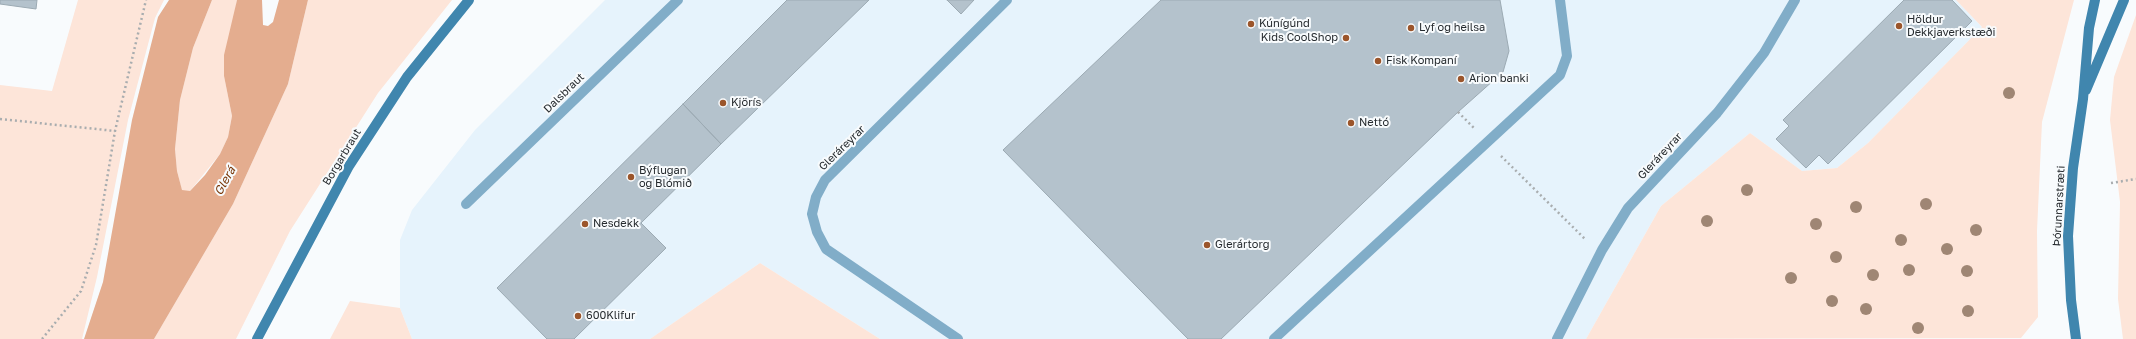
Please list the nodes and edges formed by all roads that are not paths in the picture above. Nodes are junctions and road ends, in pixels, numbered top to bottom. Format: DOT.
graph roads {
  1 [pos="468,0"];
  2 [pos="678,0"];
  3 [pos="1007,0"];
  4 [pos="1560,0"];
  5 [pos="1795,0"];
  6 [pos="2095,0"];
  7 [pos="2124,0"];
  8 [pos="2083,99"];
  9 [pos="466,204"];
  10 [pos="257,339"];
  11 [pos="958,339"];
  12 [pos="1274,339"];
  13 [pos="1557,339"];
  14 [pos="2076,339"];
  1 -- 10 [label="street, Borgarbraut"];
  2 -- 9 [label="street, Dalsbraut"];
  3 -- 11 [label="street, Gleráreyrar"];
  4 -- 12 [label="street"];
  5 -- 13 [label="street, Gleráreyrar"];
  6 -- 8 [label="street, Þórunnarstræti"];
  7 -- 8 [label="street, Þórunnarstræti"];
  8 -- 14 [label="street, Þórunnarstræti"];
}
